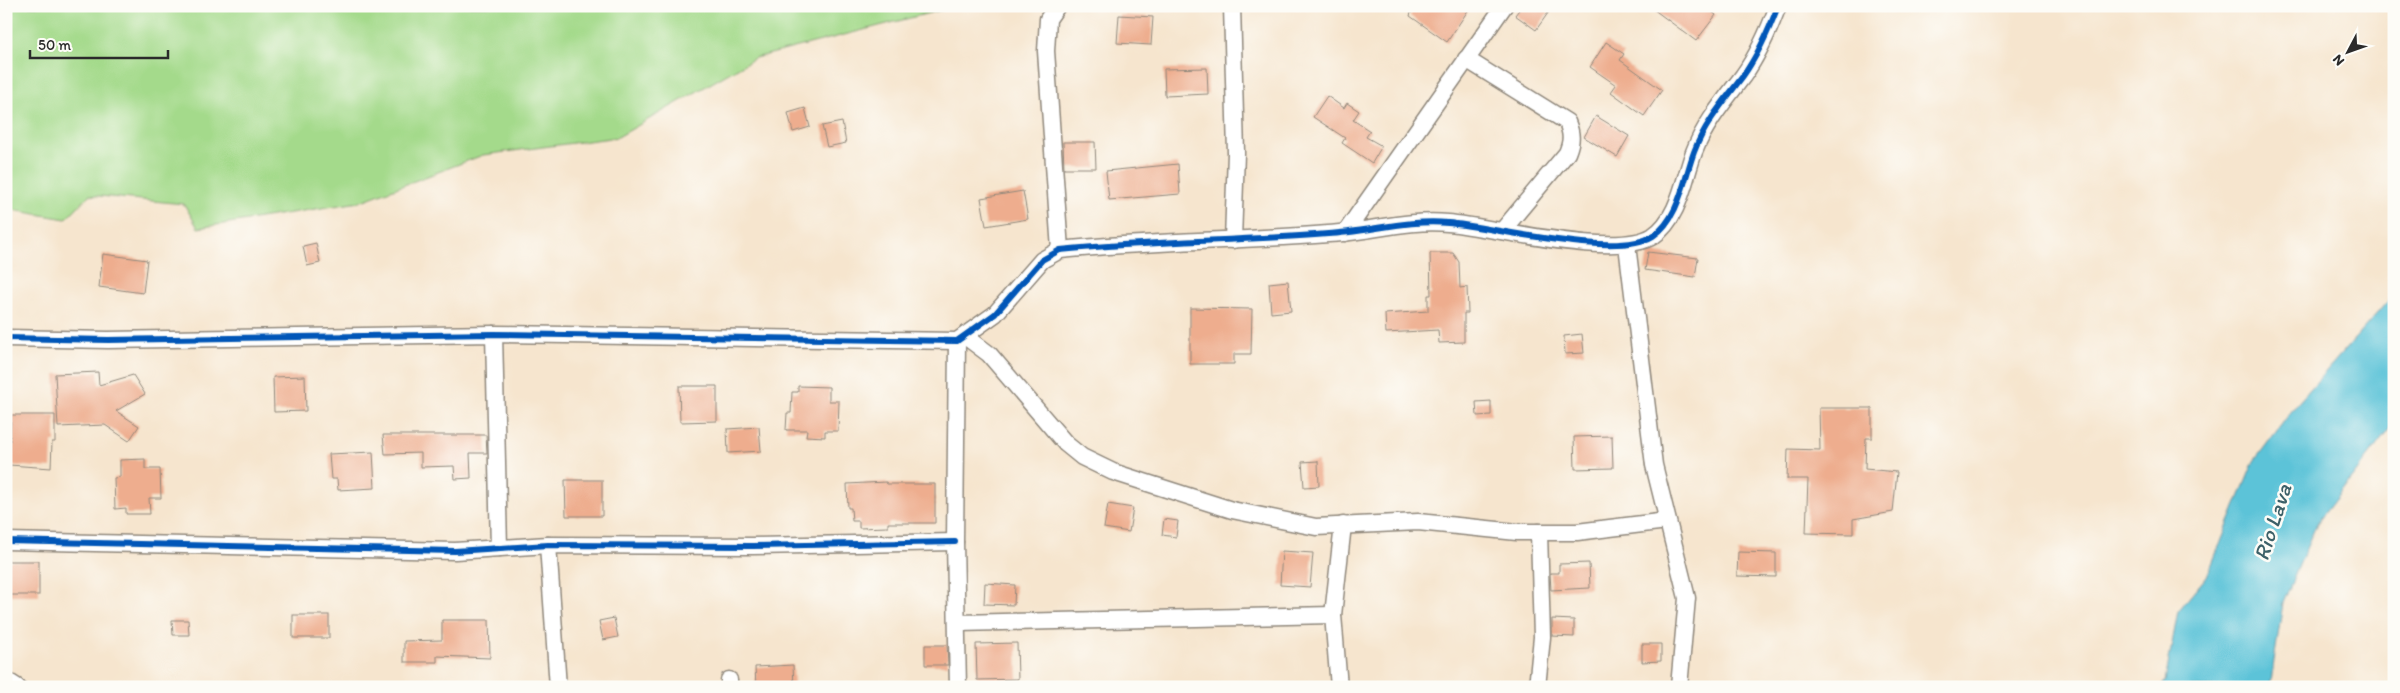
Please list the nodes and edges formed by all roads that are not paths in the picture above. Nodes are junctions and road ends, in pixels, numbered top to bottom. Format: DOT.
graph roads {
  1 [pos="1057,6"];
  2 [pos="1232,6"];
  3 [pos="1504,6"];
  4 [pos="1778,6"];
  5 [pos="1466,58"];
  6 [pos="1502,231"];
  7 [pos="1345,233"];
  8 [pos="1234,240"];
  9 [pos="1627,245"];
  10 [pos="1060,250"];
  11 [pos="494,334"];
  12 [pos="6,338"];
  13 [pos="961,338"];
  14 [pos="1667,521"];
  15 [pos="1343,525"];
  16 [pos="1539,532"];
  17 [pos="6,540"];
  18 [pos="955,542"];
  19 [pos="548,545"];
  20 [pos="499,548"];
  21 [pos="1333,615"];
  22 [pos="958,623"];
  23 [pos="6,680"];
  24 [pos="17,687"];
  25 [pos="558,687"];
  26 [pos="958,687"];
  27 [pos="1339,687"];
  28 [pos="1537,687"];
  29 [pos="1680,687"];
  1 -- 10 [label="street"];
  2 -- 8 [label="street"];
  3 -- 5 [label="street"];
  4 -- 9 [label="street"];
  5 -- 6 [label="street"];
  5 -- 7 [label="street"];
  6 -- 7 [label="street"];
  6 -- 9 [label="street"];
  7 -- 8 [label="street"];
  8 -- 10 [label="street"];
  9 -- 14 [label="street"];
  10 -- 13 [label="street"];
  11 -- 12 [label="street"];
  11 -- 13 [label="street"];
  11 -- 20 [label="street"];
  13 -- 15 [label="street"];
  13 -- 18 [label="street"];
  14 -- 16 [label="street"];
  14 -- 29 [label="street"];
  15 -- 16 [label="street"];
  15 -- 21 [label="street"];
  16 -- 28 [label="street"];
  17 -- 20 [label="street"];
  18 -- 19 [label="street"];
  18 -- 22 [label="street"];
  19 -- 20 [label="street"];
  19 -- 25 [label="street"];
  21 -- 22 [label="street"];
  21 -- 27 [label="street"];
  22 -- 26 [label="street"];
  23 -- 24 [label="street"];
}
